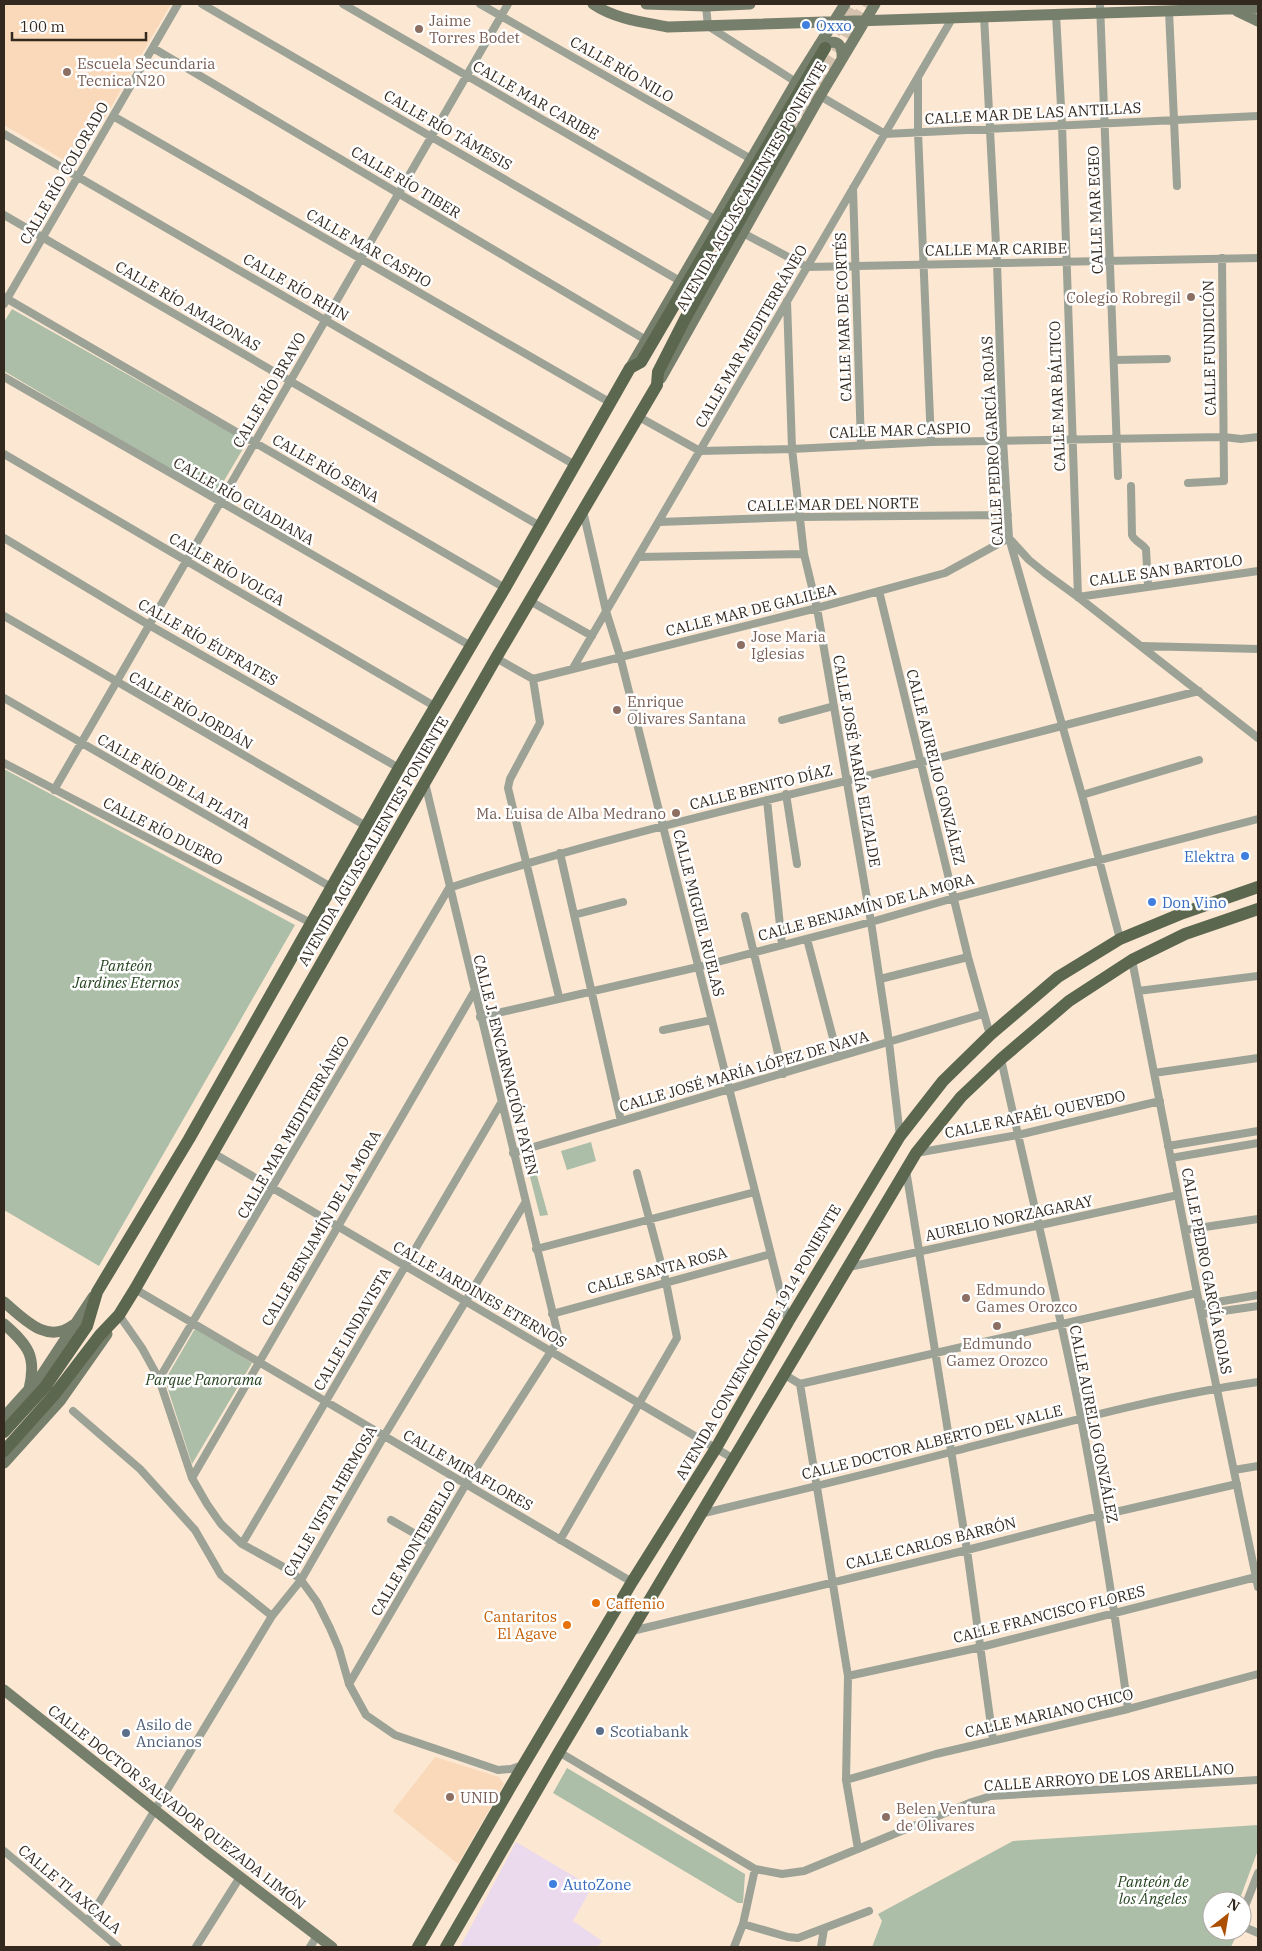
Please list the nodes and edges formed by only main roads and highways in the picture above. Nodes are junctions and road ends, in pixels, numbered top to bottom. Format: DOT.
graph roads {
  1 [pos="822,47"];
  2 [pos="790,130"];
  3 [pos="1258,887"];
  4 [pos="1258,910"];
  5 [pos="4,1432"];
  6 [pos="4,1451"];
  7 [pos="418,1947"];
  8 [pos="446,1947"];
  1 -- 5 [label="main road, AVENIDA AGUASCALIENTES PONIENTE"];
  2 -- 6 [label="main road, AVENIDA AGUASCALIENTES PONIENTE"];
  3 -- 7 [label="main road, AVENIDA CONVENCIÓN DE 1914 PONIENTE"];
  4 -- 8 [label="main road"];
}
